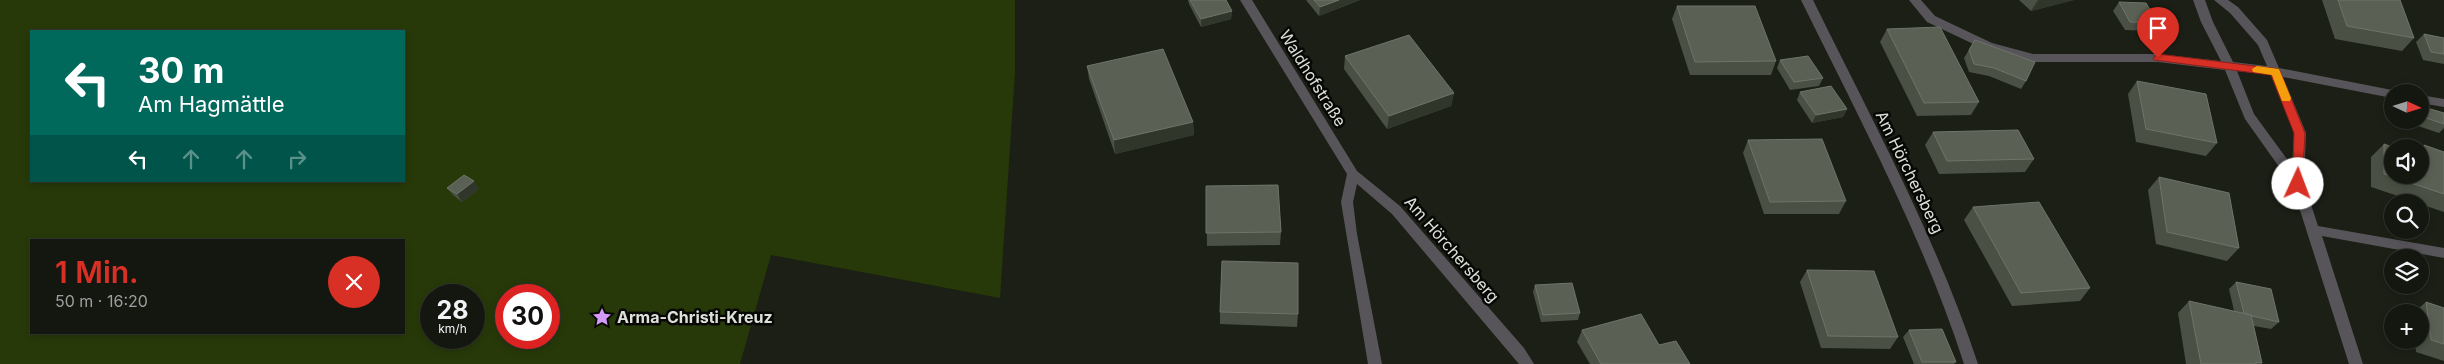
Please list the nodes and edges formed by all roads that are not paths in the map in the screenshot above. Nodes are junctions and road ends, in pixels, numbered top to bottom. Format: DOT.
graph roads {
  1 [pos="1246,0"];
  2 [pos="1807,0"];
  3 [pos="1914,0"];
  4 [pos="2199,0"];
  5 [pos="2220,0"];
  6 [pos="2230,67"];
  7 [pos="2276,72"];
  8 [pos="2384,92"];
  9 [pos="2429,100"];
  10 [pos="2444,103"];
  11 [pos="1353,174"];
  12 [pos="2298,184"];
  13 [pos="2314,230"];
  14 [pos="2444,253"];
  15 [pos="1375,364"];
  16 [pos="1527,364"];
  17 [pos="1971,364"];
  18 [pos="2356,364"];
  1 -- 11 [label="street, Waldhofstraße"];
  2 -- 17 [label="street, Am Hörchersberg"];
  3 -- 6 [label="street"];
  4 -- 6 [label="street"];
  5 -- 7 [label="street"];
  6 -- 7 [label="street"];
  6 -- 12 [label="street"];
  7 -- 8 [label="street"];
  7 -- 12 [label="street"];
  9 -- 10 [label="street"];
  11 -- 15 [label="street"];
  11 -- 16 [label="street, Am Hörchersberg"];
  12 -- 13 [label="street"];
  13 -- 14 [label="street"];
  13 -- 18 [label="street"];
}
